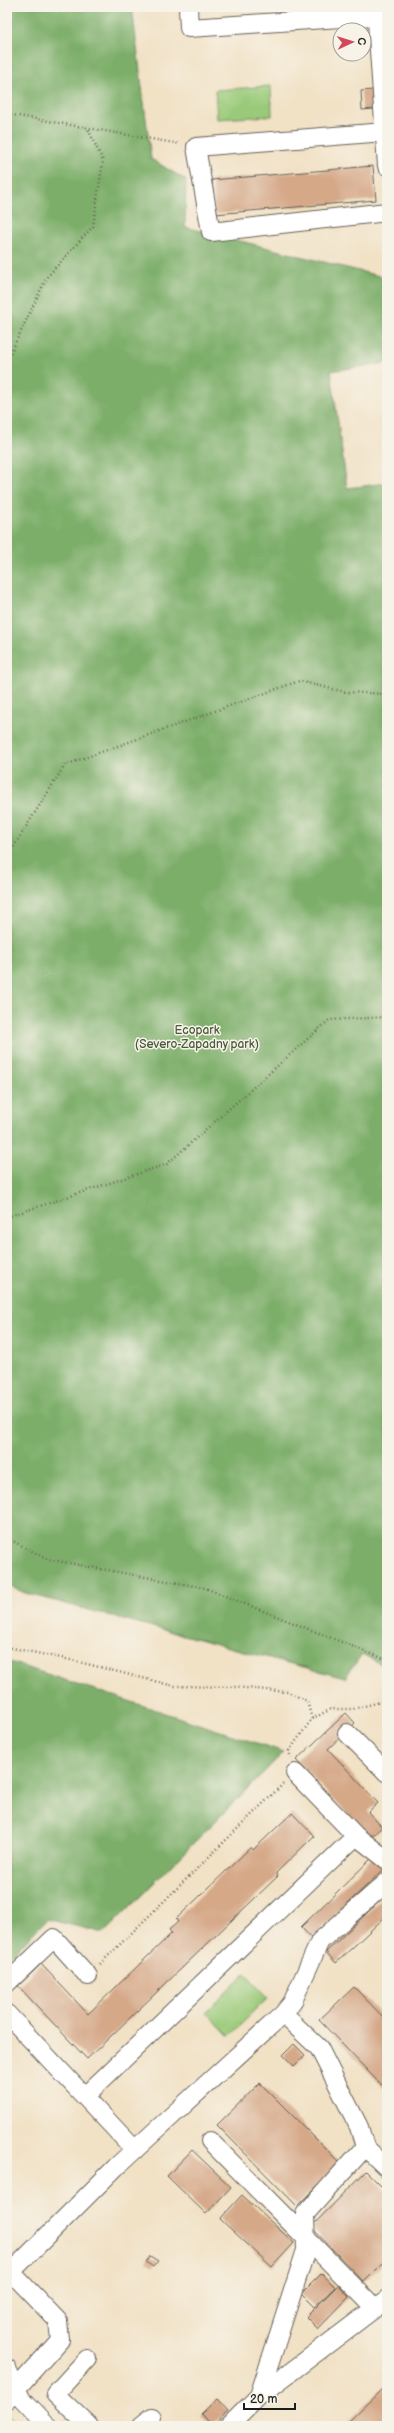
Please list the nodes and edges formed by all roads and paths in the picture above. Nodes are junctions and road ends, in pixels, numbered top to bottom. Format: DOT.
graph roads {
  1 [pos="188,7"];
  2 [pos="380,13"];
  3 [pos="384,79"];
  4 [pos="7,114"];
  5 [pos="88,129"];
  6 [pos="385,132"];
  7 [pos="196,147"];
  8 [pos="387,166"];
  9 [pos="387,212"];
  10 [pos="7,360"];
  11 [pos="387,694"];
  12 [pos="7,857"];
  13 [pos="387,1017"];
  14 [pos="7,1217"];
  15 [pos="7,1538"];
  16 [pos="7,1647"];
  17 [pos="387,1660"];
  18 [pos="387,1697"];
  19 [pos="312,1719"];
  20 [pos="347,1733"];
  21 [pos="295,1773"];
  22 [pos="387,1773"];
  23 [pos="356,1836"];
  24 [pos="387,1860"];
  25 [pos="387,1882"];
  26 [pos="88,1976"];
  27 [pos="7,1983"];
  28 [pos="7,2014"];
  29 [pos="283,2014"];
  30 [pos="85,2096"];
  31 [pos="210,2141"];
  32 [pos="365,2147"];
  33 [pos="135,2150"];
  34 [pos="387,2168"];
  35 [pos="306,2238"];
  36 [pos="9,2270"];
  37 [pos="381,2304"];
  38 [pos="87,2359"];
  39 [pos="7,2368"];
  40 [pos="11,2395"];
  41 [pos="259,2396"];
  42 [pos="7,2415"];
  43 [pos="230,2425"];
  44 [pos="18,2426"];
  45 [pos="48,2426"];
  46 [pos="89,2426"];
  1 -- 2 [label="lane"];
  2 -- 3 [label="lane"];
  3 -- 6 [label="lane"];
  4 -- 5 [label="path"];
  5 -- 7 [label="path"];
  5 -- 10 [label="path"];
  6 -- 7 [label="lane"];
  6 -- 8 [label="lane"];
  7 -- 9 [label="lane"];
  11 -- 12 [label="path"];
  13 -- 14 [label="path"];
  15 -- 17 [label="path"];
  16 -- 19 [label="path"];
  18 -- 19 [label="path"];
  19 -- 21 [label="path"];
  20 -- 22 [label="lane"];
  21 -- 23 [label="lane"];
  21 -- 26 [label="path"];
  23 -- 24 [label="lane"];
  23 -- 30 [label="lane"];
  25 -- 29 [label="lane"];
  26 -- 27 [label="lane"];
  28 -- 30 [label="lane"];
  29 -- 32 [label="lane"];
  29 -- 33 [label="lane"];
  30 -- 33 [label="lane"];
  31 -- 35 [label="lane"];
  32 -- 34 [label="lane"];
  32 -- 35 [label="lane"];
  33 -- 36 [label="lane"];
  35 -- 37 [label="lane"];
  35 -- 41 [label="lane"];
  36 -- 40 [label="lane"];
  37 -- 41 [label="lane"];
  38 -- 46 [label="lane"];
  39 -- 40 [label="lane"];
  40 -- 45 [label="lane"];
  41 -- 43 [label="lane"];
  42 -- 44 [label="path"];
}
